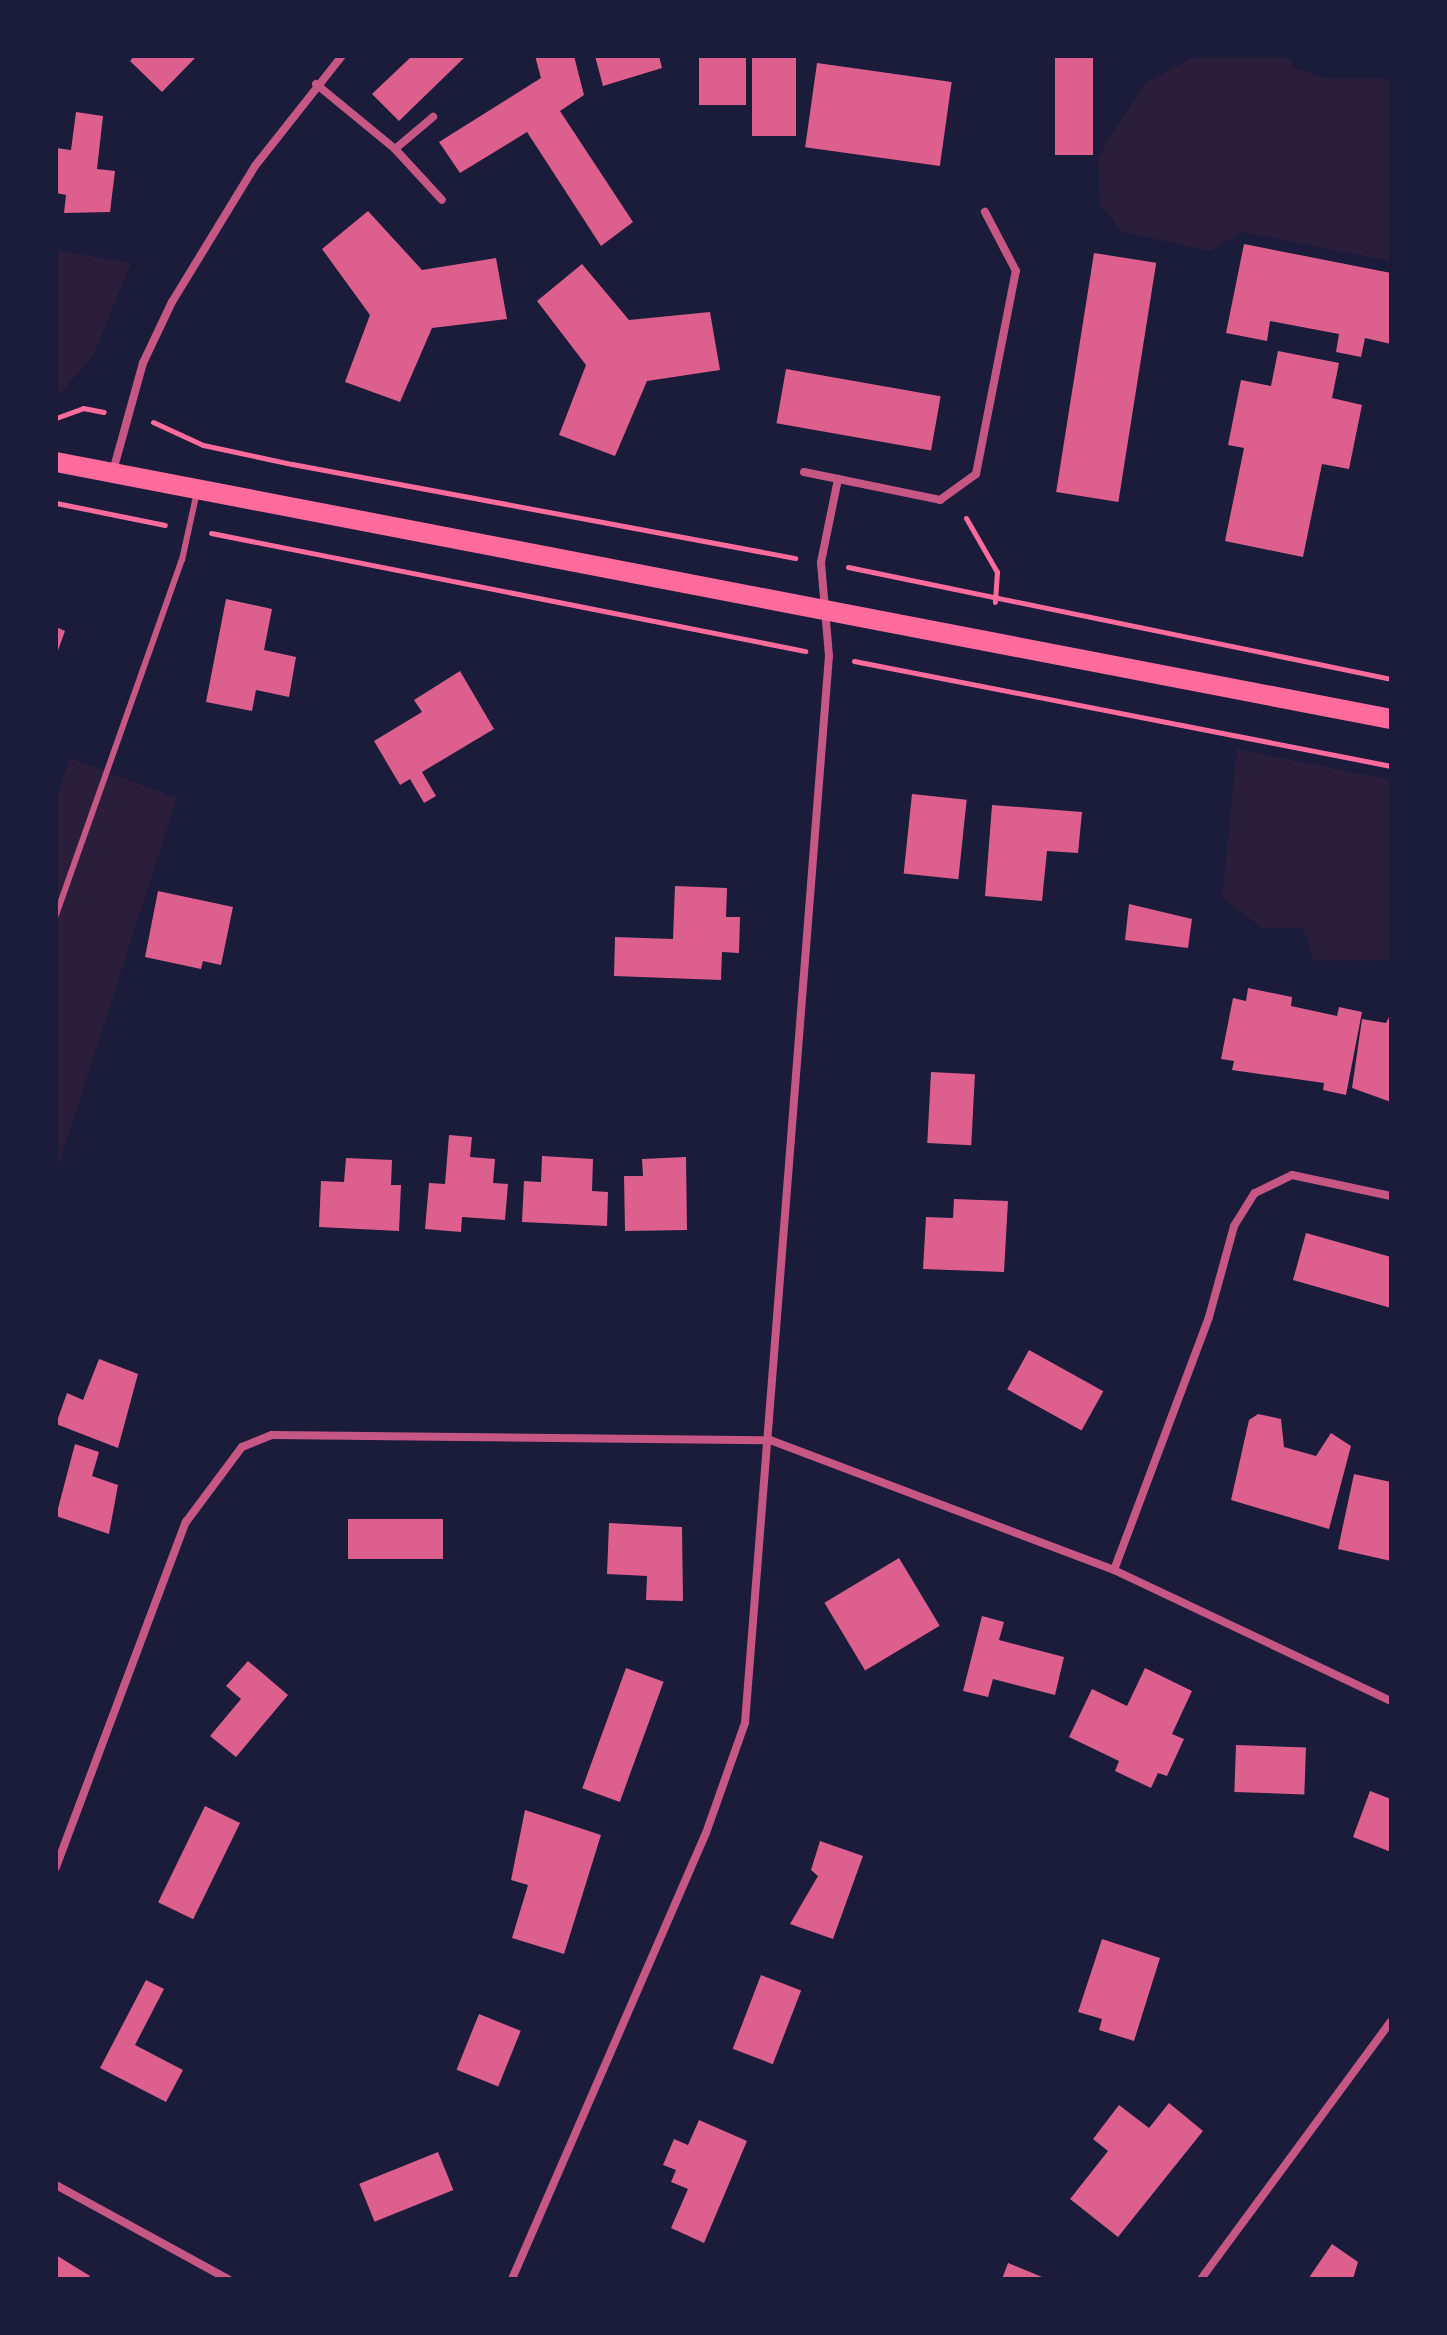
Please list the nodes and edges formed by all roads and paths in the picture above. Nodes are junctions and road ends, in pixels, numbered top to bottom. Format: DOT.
graph roads {
  1 [pos="342,56"];
  2 [pos="316,84"];
  3 [pos="433,117"];
  4 [pos="395,149"];
  5 [pos="442,200"];
  6 [pos="985,212"];
  7 [pos="89,409"];
  8 [pos="56,418"];
  9 [pos="163,424"];
  10 [pos="56,462"];
  11 [pos="804,472"];
  12 [pos="113,473"];
  13 [pos="838,479"];
  14 [pos="197,488"];
  15 [pos="56,503"];
  16 [pos="966,518"];
  17 [pos="160,524"];
  18 [pos="226,536"];
  19 [pos="773,554"];
  20 [pos="865,571"];
  21 [pos="995,602"];
  22 [pos="823,611"];
  23 [pos="779,646"];
  24 [pos="867,664"];
  25 [pos="1391,679"];
  26 [pos="1391,719"];
  27 [pos="1391,766"];
  28 [pos="56,915"];
  29 [pos="1391,1196"];
  30 [pos="770,1440"];
  31 [pos="1114,1570"];
  32 [pos="1391,1701"];
  33 [pos="56,1867"];
  34 [pos="1391,2021"];
  35 [pos="56,2185"];
  36 [pos="228,2279"];
  37 [pos="512,2279"];
  38 [pos="1201,2279"];
  1 -- 2 [label="street"];
  2 -- 4 [label="street"];
  2 -- 12 [label="street"];
  3 -- 4 [label="street"];
  4 -- 5 [label="street"];
  6 -- 13 [label="street"];
  7 -- 8 [label="path"];
  9 -- 19 [label="path"];
  10 -- 12 [label="main road"];
  11 -- 13 [label="street"];
  12 -- 14 [label="main road"];
  13 -- 22 [label="street"];
  14 -- 22 [label="main road"];
  14 -- 28 [label="lane"];
  15 -- 17 [label="path"];
  16 -- 21 [label="path"];
  18 -- 23 [label="path"];
  20 -- 21 [label="path"];
  21 -- 25 [label="path"];
  22 -- 26 [label="main road"];
  22 -- 30 [label="street"];
  24 -- 27 [label="path"];
  29 -- 31 [label="street"];
  30 -- 31 [label="street"];
  30 -- 33 [label="street"];
  30 -- 37 [label="street"];
  31 -- 32 [label="street"];
  34 -- 38 [label="street"];
  35 -- 36 [label="street"];
}
